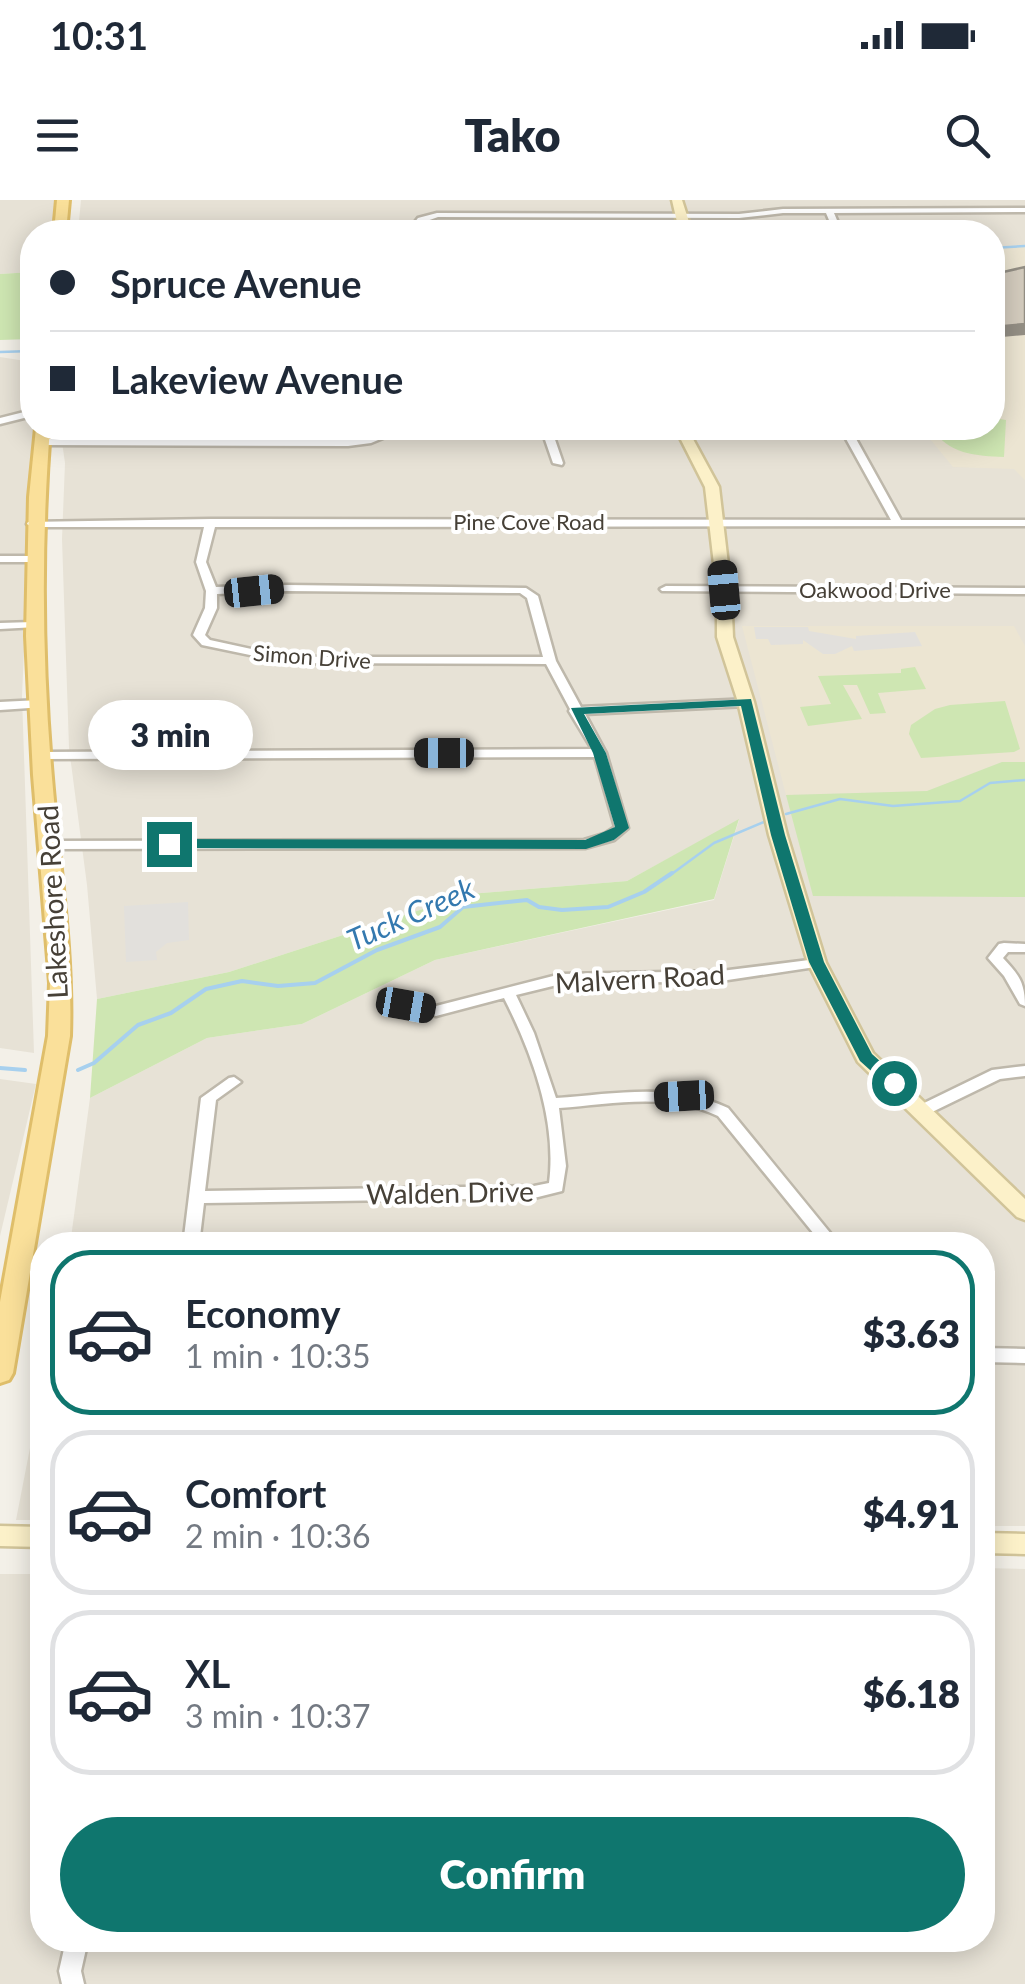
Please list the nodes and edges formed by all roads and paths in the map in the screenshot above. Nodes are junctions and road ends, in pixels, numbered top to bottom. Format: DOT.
graph roads {
  1 [pos="518,200"];
  2 [pos="677,200"];
  3 [pos="1025,210"];
  4 [pos="830,211"];
  5 [pos="519,216"];
  6 [pos="682,216"];
  7 [pos="421,220"];
  8 [pos="681,220"];
  9 [pos="833,220"];
  10 [pos="41,440"];
  11 [pos="194,440"];
  12 [pos="372,440"];
  13 [pos="550,440"];
  14 [pos="689,440"];
  15 [pos="852,440"];
  16 [pos="255,442"];
  17 [pos="558,464"];
  18 [pos="210,522"];
  19 [pos="718,522"];
  20 [pos="896,522"];
  21 [pos="1025,522"];
  22 [pos="32,524"];
  23 [pos="32,558"];
  24 [pos="0,559"];
  25 [pos="666,588"];
  26 [pos="724,590"];
  27 [pos="1025,590"];
  28 [pos="212,592"];
  29 [pos="33,625"];
  30 [pos="0,626"];
  31 [pos="550,661"];
  32 [pos="746,702"];
  33 [pos="40,704"];
  34 [pos="0,706"];
  35 [pos="576,711"];
  36 [pos="600,753"];
  37 [pos="43,756"];
  38 [pos="50,845"];
  39 [pos="1025,948"];
  40 [pos="817,962"];
  41 [pos="507,990"];
  42 [pos="1025,1001"];
  43 [pos="406,1005"];
  44 [pos="1025,1071"];
  45 [pos="234,1082"];
  46 [pos="550,1104"];
  47 [pos="924,1110"];
  48 [pos="196,1196"];
  49 [pos="1025,1212"];
  50 [pos="192,1232"];
  51 [pos="821,1232"];
  52 [pos="995,1355"];
  53 [pos="1025,1356"];
  54 [pos="0,1373"];
  55 [pos="0,1536"];
  56 [pos="30,1537"];
  57 [pos="995,1543"];
  58 [pos="1025,1544"];
  59 [pos="75,1952"];
  60 [pos="72,1984"];
  1 -- 5 [label="street"];
  2 -- 6 [label="street"];
  3 -- 4 [label="street"];
  4 -- 6 [label="street"];
  4 -- 9 [label="street"];
  5 -- 6 [label="street"];
  5 -- 7 [label="street"];
  6 -- 8 [label="street"];
  10 -- 22 [label="main road, Lakeshore Road"];
  11 -- 16 [label="street"];
  12 -- 16 [label="street"];
  13 -- 17 [label="street"];
  14 -- 19 [label="street"];
  15 -- 20 [label="street"];
  18 -- 19 [label="street, Pine Cove Road"];
  18 -- 22 [label="street, Pine Cove Road"];
  18 -- 28 [label="street, Simon Drive"];
  19 -- 20 [label="street, Pine Cove Road"];
  19 -- 26 [label="street"];
  20 -- 21 [label="street, Pine Cove Road"];
  22 -- 23 [label="main road, Lakeshore Road"];
  23 -- 24 [label="street"];
  23 -- 29 [label="main road, Lakeshore Road"];
  25 -- 26 [label="street, Oakwood Drive"];
  26 -- 27 [label="street, Oakwood Drive"];
  26 -- 32 [label="street"];
  28 -- 31 [label="street"];
  28 -- 31 [label="street, Simon Drive"];
  29 -- 30 [label="street"];
  29 -- 33 [label="main road, Lakeshore Road"];
  31 -- 35 [label="street"];
  32 -- 35 [label="street"];
  32 -- 40 [label="street"];
  33 -- 34 [label="street"];
  33 -- 37 [label="main road, Lakeshore Road"];
  35 -- 36 [label="street"];
  36 -- 37 [label="street"];
  36 -- 38 [label="street"];
  37 -- 38 [label="main road, Lakeshore Road"];
  38 -- 54 [label="main road, Lakeshore Road"];
  39 -- 42 [label="street"];
  40 -- 41 [label="street, Malvern Road"];
  40 -- 47 [label="street"];
  41 -- 43 [label="street, Malvern Road"];
  41 -- 46 [label="street, Walden Drive"];
  44 -- 47 [label="street"];
  45 -- 48 [label="street"];
  46 -- 48 [label="street, Walden Drive"];
  46 -- 51 [label="street"];
  47 -- 49 [label="street"];
  48 -- 50 [label="street"];
  52 -- 53 [label="street"];
  55 -- 56 [label="street"];
  57 -- 58 [label="street"];
  59 -- 60 [label="street"];
}
